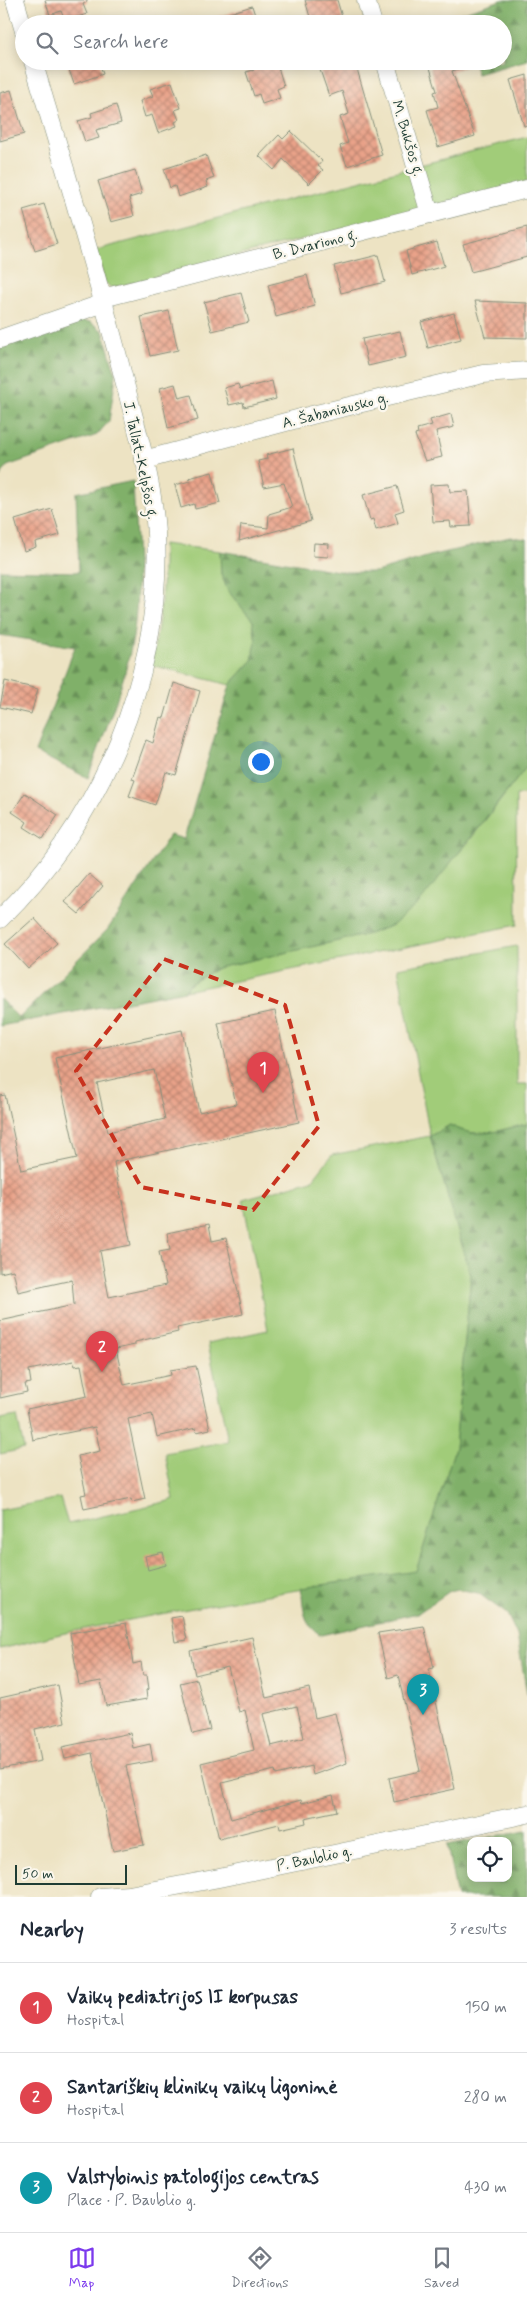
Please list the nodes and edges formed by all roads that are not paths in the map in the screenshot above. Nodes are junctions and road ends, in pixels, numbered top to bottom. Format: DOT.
graph roads {
  1 [pos="14,0"];
  2 [pos="366,0"];
  3 [pos="19,15"];
  4 [pos="370,15"];
  5 [pos="36,70"];
  6 [pos="388,70"];
  7 [pos="527,189"];
  8 [pos="430,214"];
  9 [pos="104,301"];
  10 [pos="0,339"];
  11 [pos="527,371"];
  12 [pos="144,460"];
  13 [pos="0,919"];
  14 [pos="527,1814"];
  15 [pos="100,1897"];
  1 -- 3 [label="street"];
  2 -- 4 [label="street"];
  5 -- 9 [label="street, J. Tallat-Kelpšos g."];
  6 -- 8 [label="street, M. Bukšos g."];
  7 -- 8 [label="street, B. Dvariono g."];
  8 -- 9 [label="street, B. Dvariono g."];
  9 -- 10 [label="street, B. Dvariono g."];
  9 -- 12 [label="street, J. Tallat-Kelpšos g."];
  11 -- 12 [label="street, A. Šabaniausko g."];
  12 -- 13 [label="street, J. Tallat-Kelpšos g."];
  14 -- 15 [label="street, P. Baublio g."];
}
